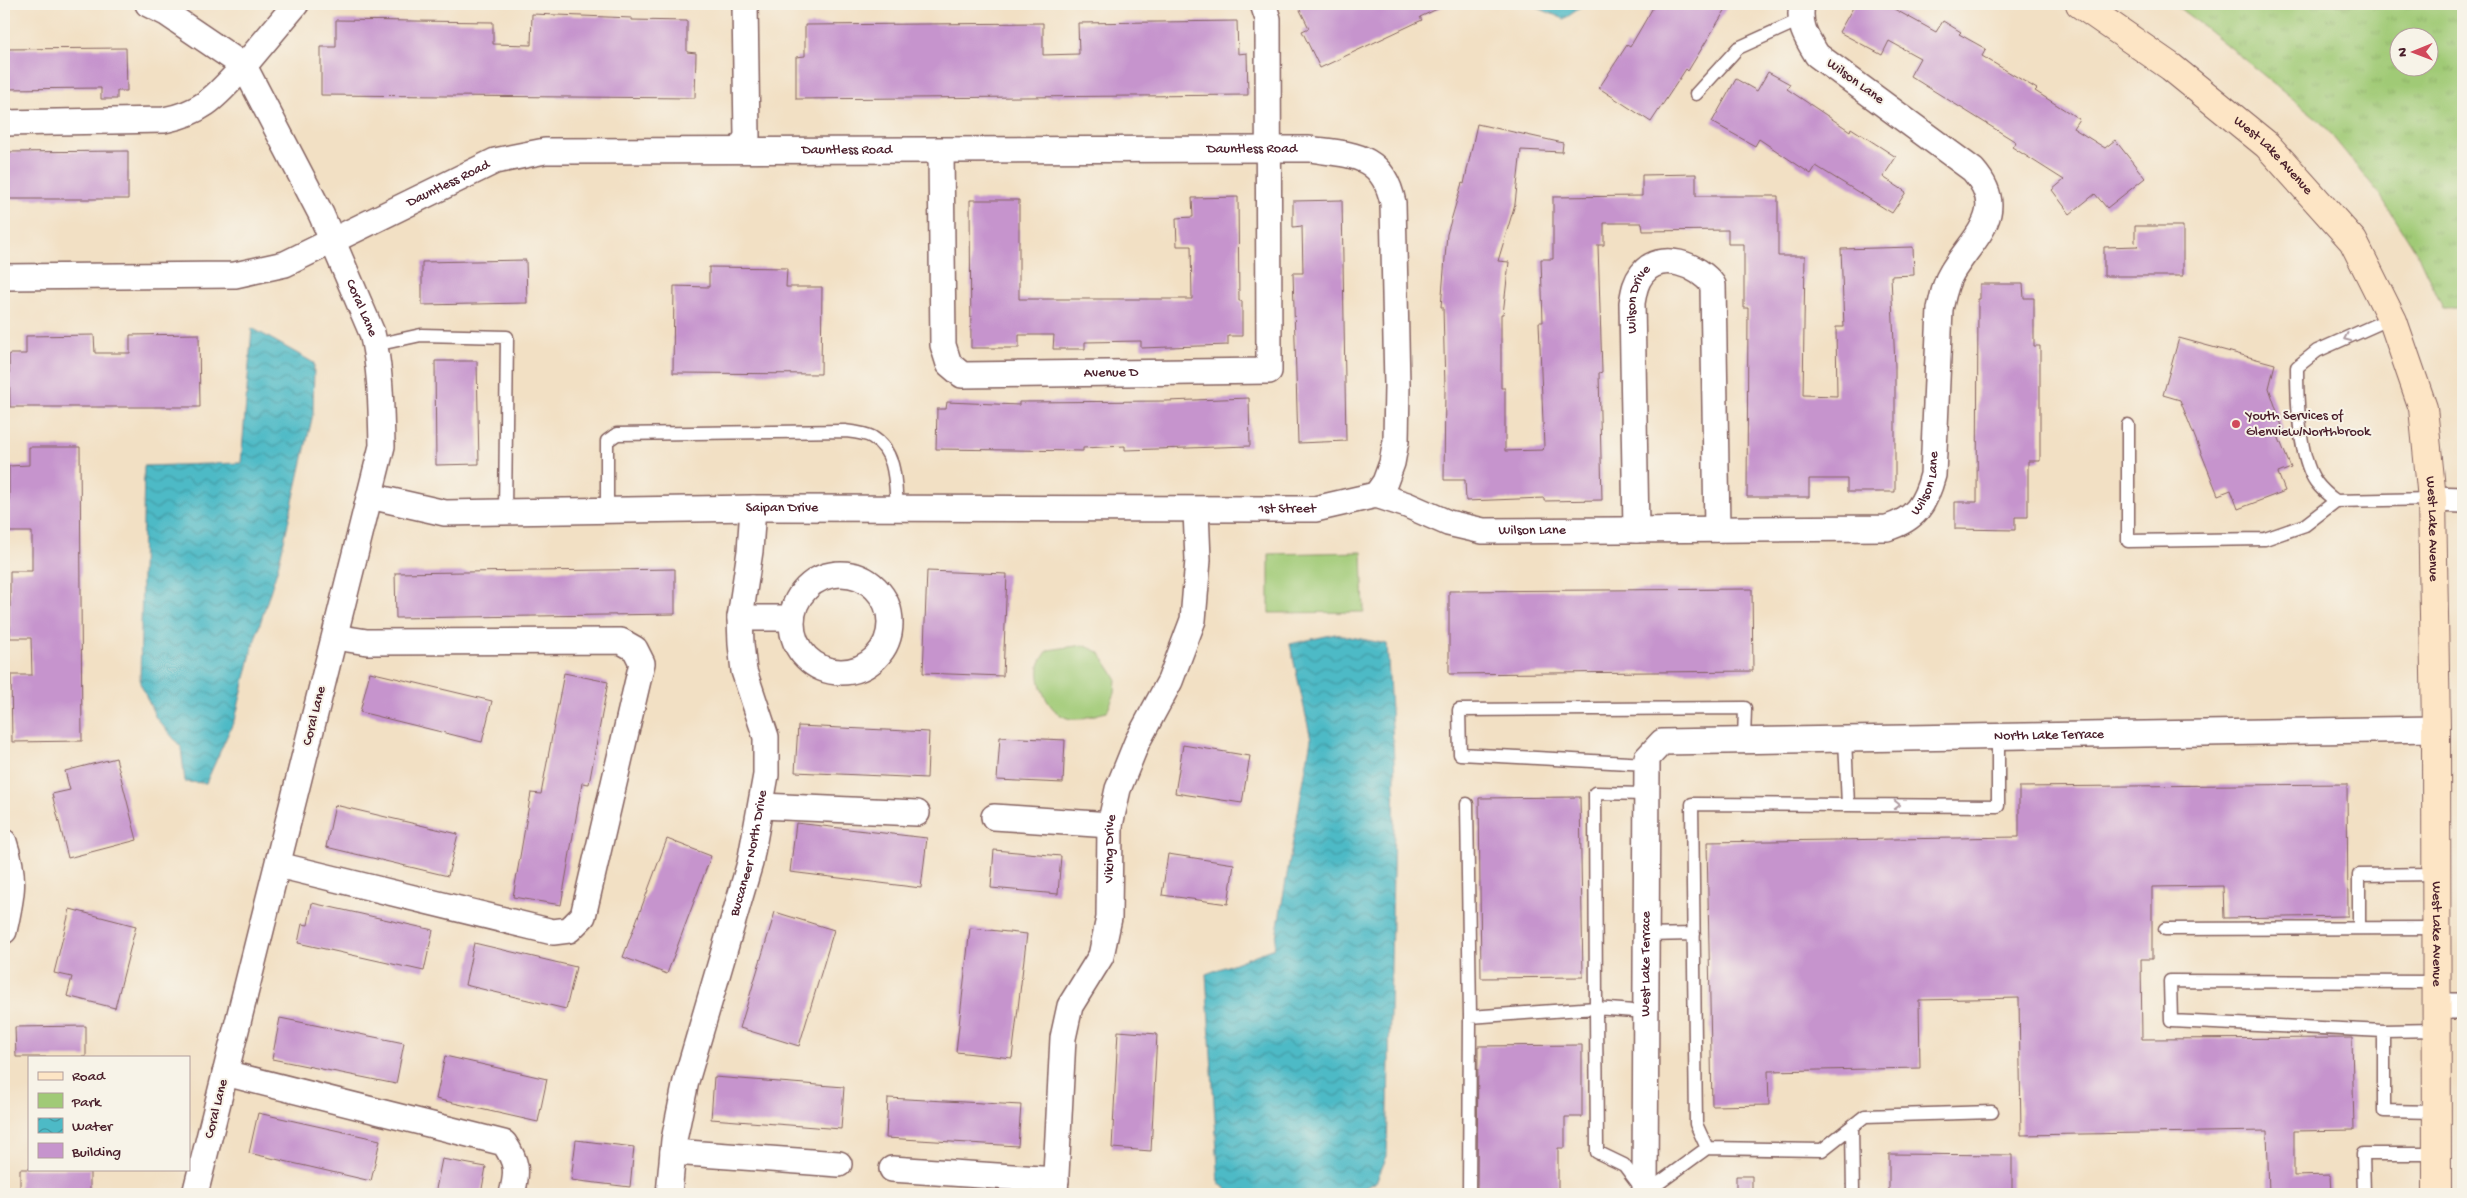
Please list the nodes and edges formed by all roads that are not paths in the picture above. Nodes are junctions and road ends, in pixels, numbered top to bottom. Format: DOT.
graph roads {
  1 [pos="148,4"];
  2 [pos="296,4"];
  3 [pos="745,4"];
  4 [pos="1262,4"];
  5 [pos="2080,4"];
  6 [pos="1801,12"];
  7 [pos="244,66"];
  8 [pos="1696,94"];
  9 [pos="4,123"];
  10 [pos="1269,149"];
  11 [pos="739,150"];
  12 [pos="941,151"];
  13 [pos="333,240"];
  14 [pos="4,277"];
  15 [pos="2391,318"];
  16 [pos="375,345"];
  17 [pos="2128,425"];
  18 [pos="1376,495"];
  19 [pos="370,496"];
  20 [pos="2432,499"];
  21 [pos="2463,500"];
  22 [pos="2336,501"];
  23 [pos="754,508"];
  24 [pos="897,508"];
  25 [pos="1196,510"];
  26 [pos="607,511"];
  27 [pos="505,512"];
  28 [pos="1717,529"];
  29 [pos="1636,530"];
  30 [pos="740,618"];
  31 [pos="792,618"];
  32 [pos="335,637"];
  33 [pos="2436,729"];
  34 [pos="1998,736"];
  35 [pos="1845,739"];
  36 [pos="1744,740"];
  37 [pos="1647,764"];
  38 [pos="1647,794"];
  39 [pos="1467,804"];
  40 [pos="1848,805"];
  41 [pos="762,806"];
  42 [pos="917,813"];
  43 [pos="994,817"];
  44 [pos="1110,825"];
  45 [pos="4,842"];
  46 [pos="278,864"];
  47 [pos="2436,874"];
  48 [pos="2360,928"];
  49 [pos="2436,928"];
  50 [pos="2165,929"];
  51 [pos="4,931"];
  52 [pos="1694,934"];
  53 [pos="1646,935"];
  54 [pos="2436,1006"];
  55 [pos="2463,1006"];
  56 [pos="1596,1008"];
  57 [pos="1646,1012"];
  58 [pos="1470,1017"];
  59 [pos="2384,1031"];
  60 [pos="226,1073"];
  61 [pos="1992,1112"];
  62 [pos="2437,1112"];
  63 [pos="1852,1126"];
  64 [pos="1707,1148"];
  65 [pos="673,1152"];
  66 [pos="2437,1154"];
  67 [pos="839,1164"];
  68 [pos="892,1169"];
  69 [pos="1056,1187"];
  70 [pos="195,1194"];
  71 [pos="512,1194"];
  72 [pos="669,1194"];
  73 [pos="1469,1194"];
  74 [pos="1644,1194"];
  75 [pos="1852,1194"];
  76 [pos="2364,1194"];
  77 [pos="2437,1194"];
  1 -- 7 [label="street"];
  2 -- 7 [label="street"];
  3 -- 11 [label="street"];
  4 -- 10 [label="street"];
  5 -- 15 [label="street, West Lake Avenue"];
  6 -- 8 [label="lane"];
  6 -- 28 [label="street, Wilson Lane"];
  7 -- 9 [label="street"];
  7 -- 13 [label="street, Coral Lane"];
  10 -- 12 [label="street, Dauntless Road"];
  10 -- 12 [label="street, Avenue D"];
  10 -- 18 [label="street, Dauntless Road"];
  11 -- 12 [label="street, Dauntless Road"];
  11 -- 13 [label="street, Dauntless Road"];
  13 -- 14 [label="street, Dauntless Road"];
  13 -- 16 [label="street, Coral Lane"];
  15 -- 20 [label="street, West Lake Avenue"];
  15 -- 22 [label="lane, one-way"];
  16 -- 19 [label="street, Coral Lane"];
  16 -- 27 [label="lane"];
  17 -- 22 [label="lane"];
  18 -- 25 [label="street, 1st Street"];
  18 -- 29 [label="street, Wilson Lane"];
  19 -- 27 [label="street, Saipan Drive"];
  19 -- 32 [label="street, Coral Lane"];
  20 -- 21 [label="street"];
  20 -- 22 [label="lane"];
  20 -- 33 [label="street, West Lake Avenue"];
  23 -- 24 [label="street, Saipan Drive"];
  23 -- 26 [label="street, Saipan Drive"];
  23 -- 30 [label="street, Buccaneer North Drive"];
  24 -- 25 [label="street, Saipan Drive"];
  24 -- 26 [label="lane"];
  25 -- 44 [label="street, Viking Drive"];
  26 -- 27 [label="street, Saipan Drive"];
  28 -- 29 [label="street, Wilson Lane"];
  28 -- 29 [label="street, Wilson Drive"];
  30 -- 31 [label="street"];
  30 -- 41 [label="street, Buccaneer North Drive"];
  32 -- 46 [label="street, Coral Lane"];
  32 -- 46 [label="street"];
  33 -- 34 [label="street, North Lake Terrace"];
  33 -- 47 [label="street, West Lake Avenue"];
  34 -- 35 [label="street, North Lake Terrace"];
  40 -- 34 [label="lane, one-way"];
  35 -- 36 [label="street, North Lake Terrace"];
  35 -- 40 [label="lane"];
  36 -- 37 [label="street, North Lake Terrace"];
  36 -- 37 [label="lane"];
  37 -- 38 [label="street, West Lake Terrace"];
  38 -- 53 [label="street, West Lake Terrace"];
  38 -- 56 [label="lane"];
  39 -- 58 [label="lane"];
  40 -- 52 [label="lane"];
  41 -- 42 [label="street"];
  41 -- 65 [label="street, Buccaneer North Drive"];
  43 -- 44 [label="street"];
  44 -- 69 [label="street, Viking Drive"];
  45 -- 51 [label="street"];
  46 -- 60 [label="street, Coral Lane"];
  47 -- 48 [label="lane"];
  47 -- 49 [label="street, West Lake Avenue"];
  48 -- 49 [label="lane"];
  48 -- 50 [label="lane"];
  49 -- 54 [label="street, West Lake Avenue"];
  52 -- 53 [label="lane"];
  52 -- 64 [label="lane"];
  53 -- 57 [label="street, West Lake Terrace"];
  54 -- 55 [label="street"];
  54 -- 59 [label="lane"];
  54 -- 59 [label="lane"];
  54 -- 62 [label="street, West Lake Avenue"];
  56 -- 57 [label="lane"];
  56 -- 58 [label="lane"];
  56 -- 74 [label="lane"];
  57 -- 74 [label="street, West Lake Terrace"];
  58 -- 73 [label="lane"];
  59 -- 62 [label="lane"];
  60 -- 70 [label="street, Coral Lane"];
  60 -- 71 [label="street"];
  61 -- 63 [label="lane"];
  62 -- 66 [label="street, West Lake Avenue"];
  63 -- 64 [label="lane"];
  63 -- 75 [label="lane"];
  64 -- 74 [label="lane"];
  65 -- 67 [label="street"];
  65 -- 72 [label="street, Buccaneer North Drive"];
  66 -- 76 [label="lane"];
  66 -- 77 [label="street, West Lake Avenue"];
  68 -- 69 [label="street"];
}
